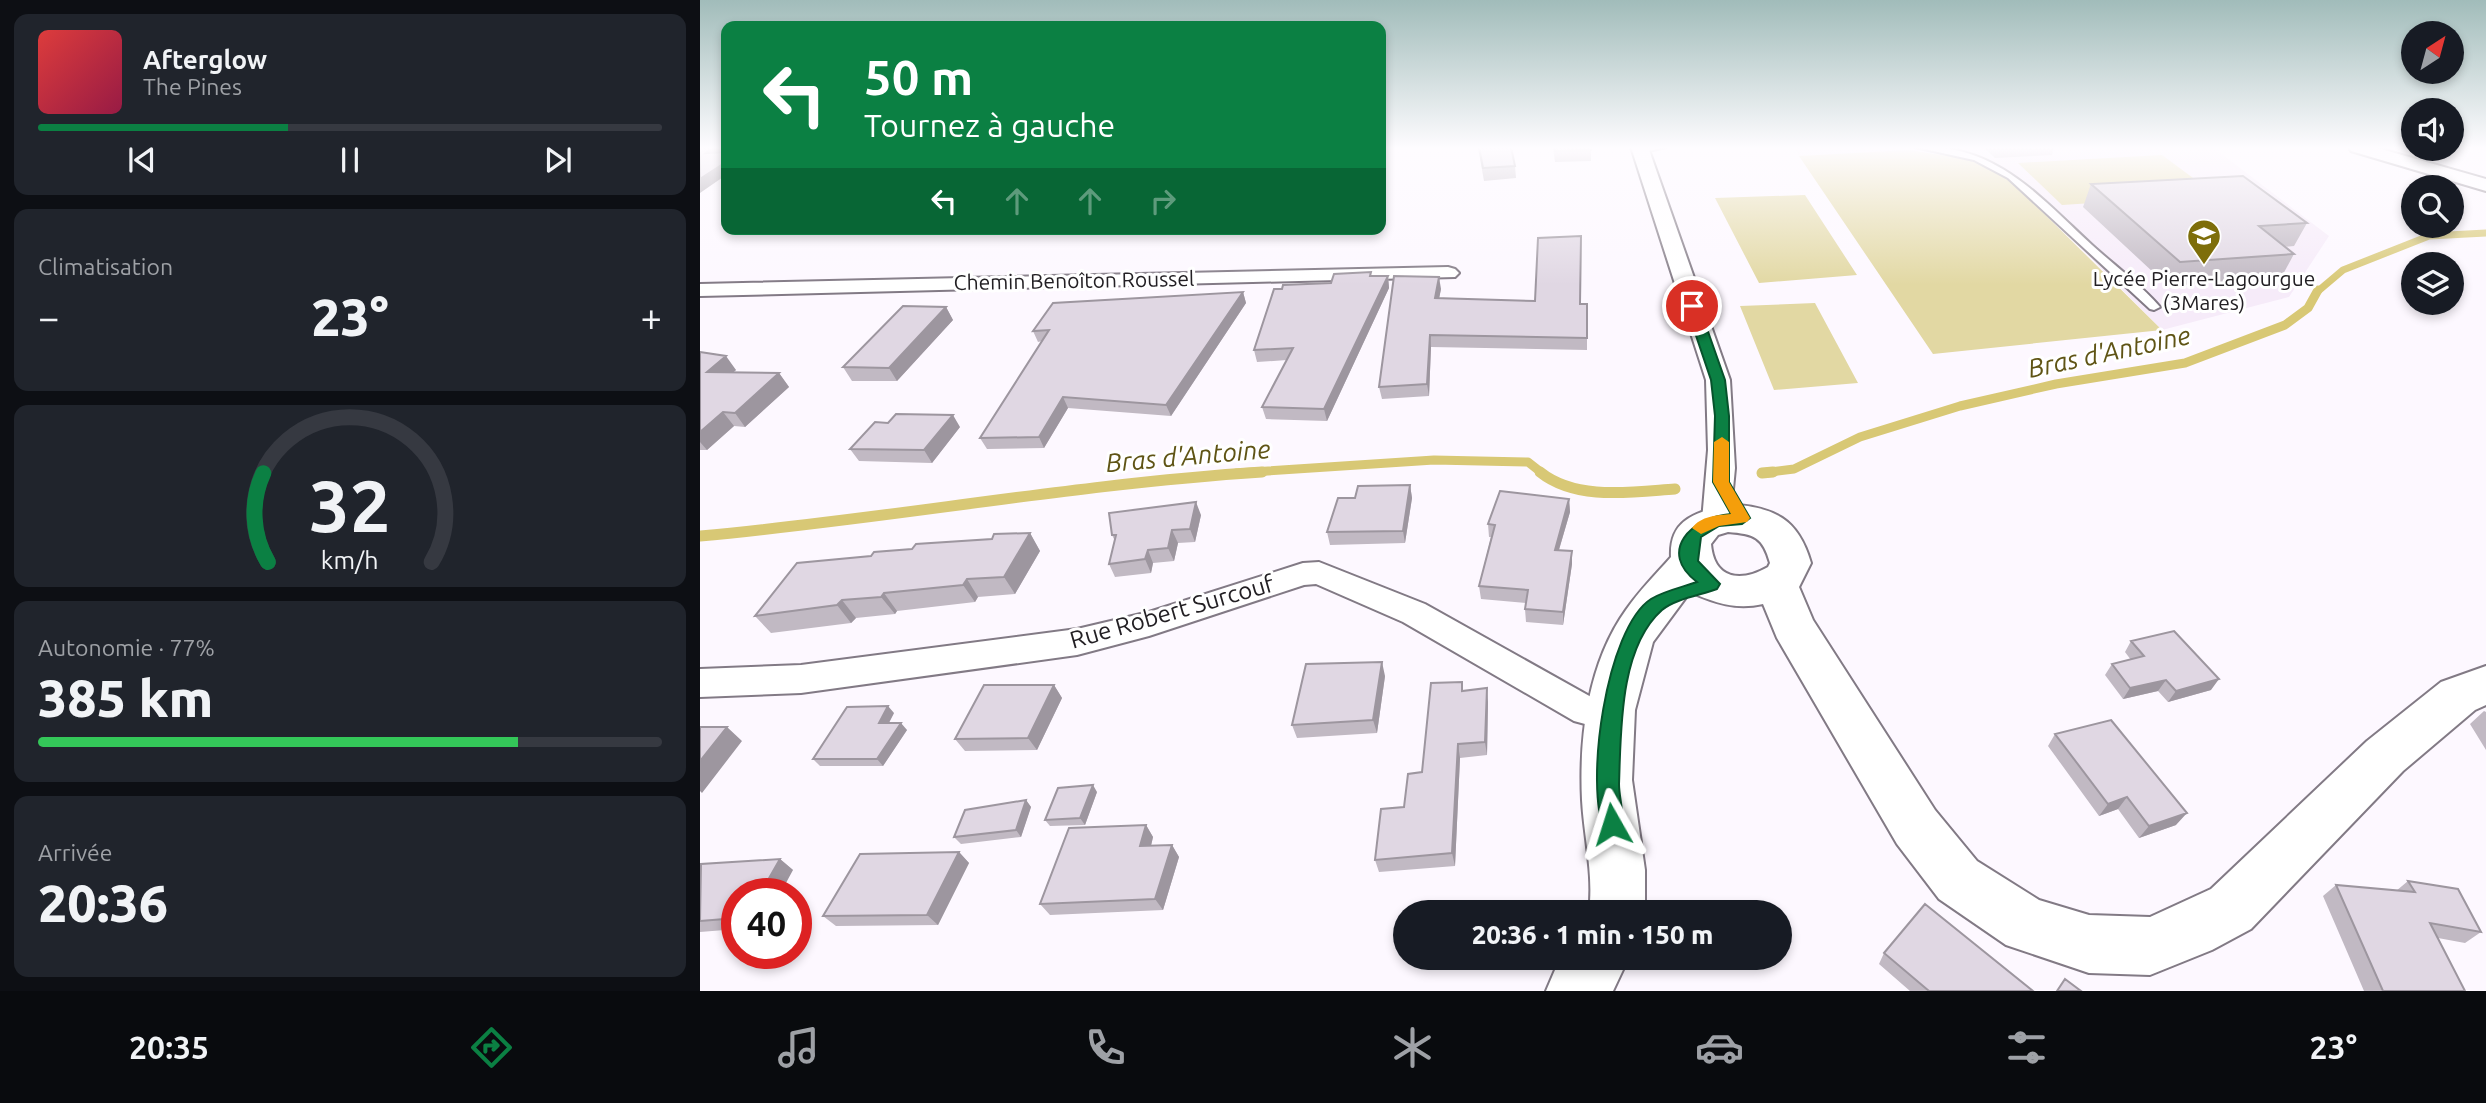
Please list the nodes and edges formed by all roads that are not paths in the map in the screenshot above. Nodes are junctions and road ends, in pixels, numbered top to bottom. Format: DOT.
graph roads {
  1 [pos="1661,193"];
  2 [pos="2030,193"];
  3 [pos="1448,273"];
  4 [pos="700,290"];
  5 [pos="2154,307"];
  6 [pos="1726,507"];
  7 [pos="1700,573"];
  8 [pos="1774,601"];
  9 [pos="700,683"];
  10 [pos="2486,685"];
  11 [pos="1611,716"];
  12 [pos="1617,900"];
  13 [pos="1593,970"];
  14 [pos="1576,991"];
  1 -- 6 [label="street"];
  2 -- 5 [label="lane"];
  3 -- 4 [label="street, Chemin Benoîton Roussel"];
  6 -- 7 [label="street"];
  6 -- 8 [label="street"];
  7 -- 8 [label="street"];
  7 -- 11 [label="street"];
  8 -- 10 [label="street"];
  9 -- 11 [label="street, Rue Robert Surcouf"];
  11 -- 12 [label="street"];
  13 -- 14 [label="street"];
}
